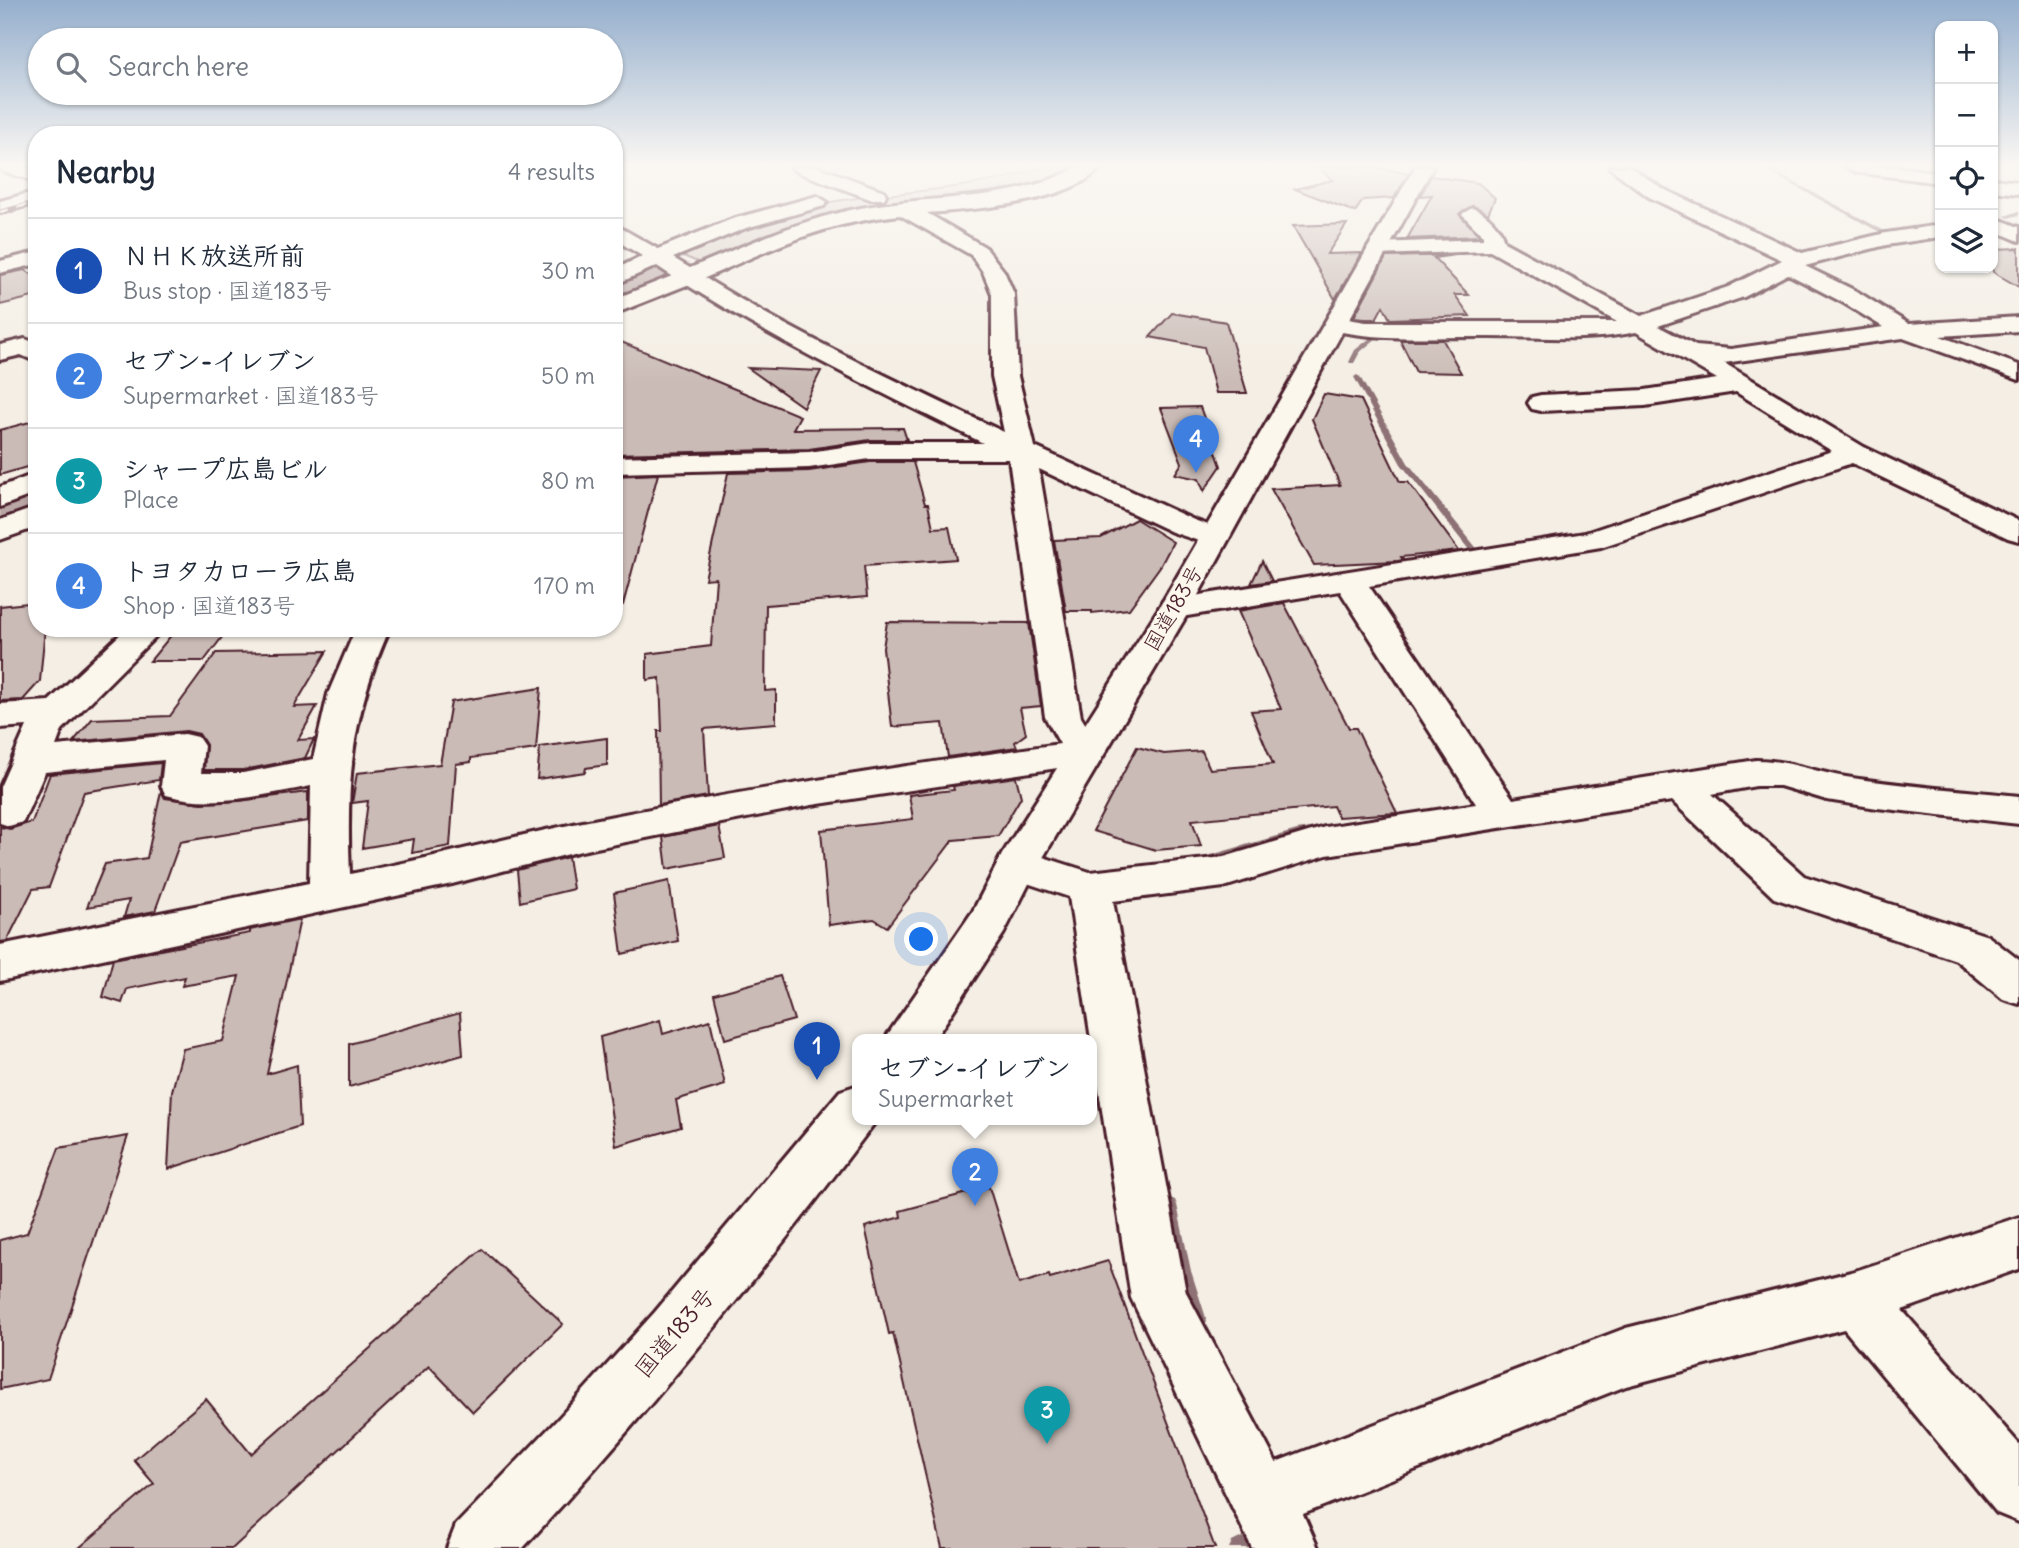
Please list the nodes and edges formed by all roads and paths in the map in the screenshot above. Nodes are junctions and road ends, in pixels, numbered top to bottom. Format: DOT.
graph roads {
  1 [pos="629,239"];
  2 [pos="697,239"];
  3 [pos="776,239"];
  4 [pos="957,239"];
  5 [pos="1382,239"];
  6 [pos="1494,239"];
  7 [pos="1747,239"];
  8 [pos="1885,239"];
  9 [pos="1494,244"];
  10 [pos="1377,249"];
  11 [pos="657,257"];
  12 [pos="28,260"];
  13 [pos="1794,263"];
  14 [pos="0,267"];
  15 [pos="623,274"];
  16 [pos="688,277"];
  17 [pos="623,303"];
  18 [pos="1336,324"];
  19 [pos="2019,324"];
  20 [pos="1637,325"];
  21 [pos="1547,330"];
  22 [pos="1905,331"];
  23 [pos="28,348"];
  24 [pos="0,353"];
  25 [pos="1691,353"];
  26 [pos="2019,373"];
  27 [pos="1743,383"];
  28 [pos="1541,403"];
  29 [pos="1022,451"];
  30 [pos="1854,453"];
  31 [pos="623,465"];
  32 [pos="28,486"];
  33 [pos="0,498"];
  34 [pos="28,520"];
  35 [pos="0,531"];
  36 [pos="2019,532"];
  37 [pos="1214,537"];
  38 [pos="1349,580"];
  39 [pos="1175,608"];
  40 [pos="137,637"];
  41 [pos="369,637"];
  42 [pos="58,712"];
  43 [pos="0,716"];
  44 [pos="1084,753"];
  45 [pos="30,761"];
  46 [pos="330,769"];
  47 [pos="1680,787"];
  48 [pos="2019,810"];
  49 [pos="9,812"];
  50 [pos="1503,814"];
  51 [pos="1018,864"];
  52 [pos="1089,888"];
  53 [pos="330,894"];
  54 [pos="0,963"];
  55 [pos="2019,986"];
  56 [pos="912,1034"];
  57 [pos="852,1114"];
  58 [pos="2019,1243"];
  59 [pos="1855,1299"];
  60 [pos="2019,1491"];
  61 [pos="1274,1523"];
  62 [pos="479,1548"];
  1 -- 11 [label="main road"];
  2 -- 11 [label="main road"];
  3 -- 16 [label="main road"];
  4 -- 29 [label="main road"];
  5 -- 10 [label="main road, 国道183号"];
  6 -- 9 [label="main road"];
  7 -- 13 [label="main road"];
  8 -- 13 [label="main road"];
  9 -- 10 [label="main road"];
  9 -- 20 [label="main road"];
  10 -- 18 [label="main road, 国道183号"];
  11 -- 15 [label="main road"];
  11 -- 16 [label="main road"];
  12 -- 14 [label="main road"];
  13 -- 20 [label="main road"];
  13 -- 22 [label="main road"];
  16 -- 17 [label="main road"];
  16 -- 29 [label="main road"];
  18 -- 21 [label="main road"];
  18 -- 37 [label="main road, 国道183号"];
  19 -- 22 [label="main road"];
  20 -- 21 [label="main road"];
  20 -- 25 [label="main road"];
  21 -- 25 [label="main road"];
  22 -- 25 [label="main road"];
  22 -- 26 [label="main road"];
  23 -- 24 [label="main road"];
  25 -- 27 [label="main road"];
  27 -- 28 [label="main road"];
  27 -- 30 [label="main road"];
  29 -- 31 [label="main road"];
  29 -- 37 [label="main road"];
  29 -- 44 [label="main road"];
  30 -- 36 [label="main road"];
  30 -- 38 [label="main road"];
  32 -- 33 [label="main road"];
  34 -- 35 [label="main road"];
  37 -- 39 [label="main road, 国道183号"];
  38 -- 39 [label="main road"];
  38 -- 50 [label="main road"];
  39 -- 44 [label="main road, 国道183号"];
  40 -- 42 [label="main road"];
  41 -- 46 [label="main road"];
  42 -- 43 [label="main road"];
  42 -- 45 [label="main road"];
  44 -- 51 [label="main road, 国道183号"];
  44 -- 53 [label="main road"];
  45 -- 46 [label="main road"];
  45 -- 49 [label="main road"];
  46 -- 53 [label="main road"];
  47 -- 48 [label="main road"];
  47 -- 50 [label="main road"];
  47 -- 55 [label="main road"];
  50 -- 52 [label="main road"];
  51 -- 52 [label="main road"];
  51 -- 56 [label="main road, 国道183号"];
  52 -- 61 [label="main road"];
  53 -- 54 [label="main road"];
  57 -- 62 [label="main road, 国道183号"];
  58 -- 59 [label="main road"];
  59 -- 60 [label="main road"];
  59 -- 61 [label="main road"];
}
